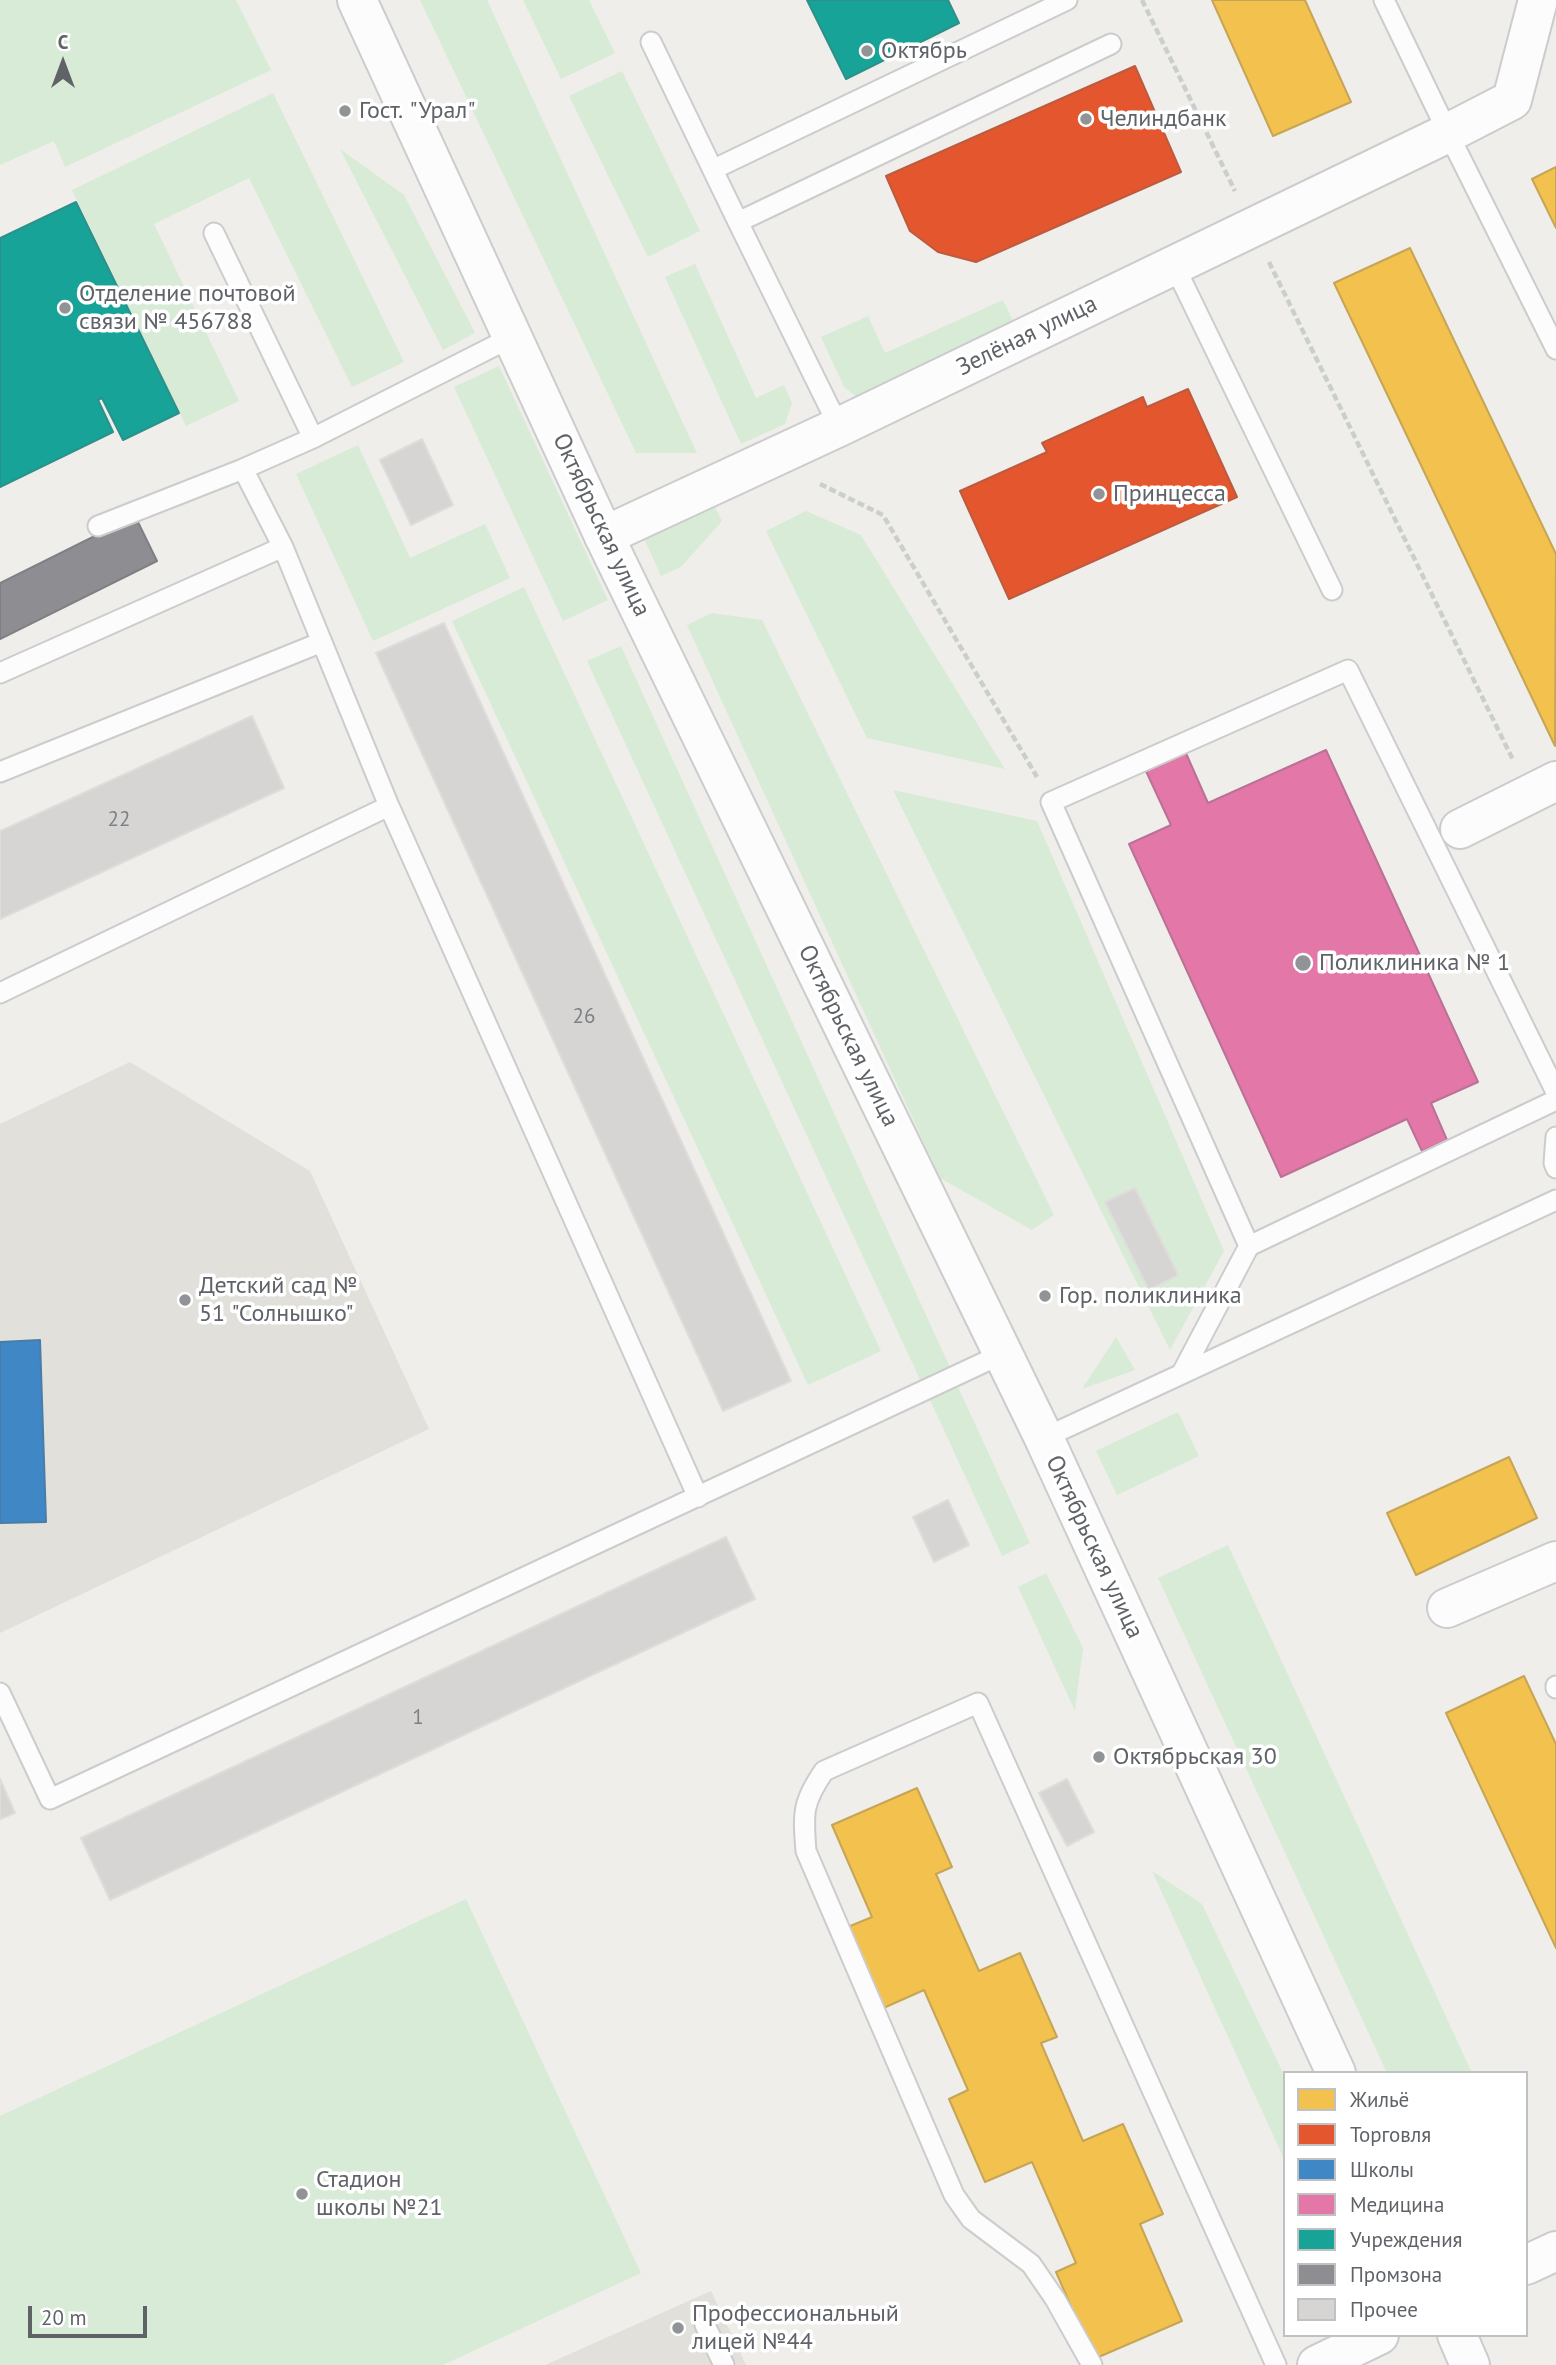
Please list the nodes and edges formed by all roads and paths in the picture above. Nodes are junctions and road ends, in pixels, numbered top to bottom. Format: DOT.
graph roads {
  1 [pos="358,0"];
  2 [pos="1067,0"];
  3 [pos="1142,0"];
  4 [pos="1384,0"];
  5 [pos="1538,0"];
  6 [pos="651,42"];
  7 [pos="1111,44"];
  8 [pos="1448,133"];
  9 [pos="714,169"];
  10 [pos="738,222"];
  11 [pos="1252,227"];
  12 [pos="214,233"];
  13 [pos="1174,265"];
  14 [pos="512,337"];
  15 [pos="1556,349"];
  16 [pos="839,427"];
  17 [pos="313,438"];
  18 [pos="243,469"];
  19 [pos="820,484"];
  20 [pos="97,526"];
  21 [pos="604,536"];
  22 [pos="283,547"];
  23 [pos="1332,590"];
  24 [pos="321,642"];
  25 [pos="0,673"];
  26 [pos="0,772"];
  27 [pos="1543,787"];
  28 [pos="1051,802"];
  29 [pos="389,806"];
  30 [pos="1460,829"];
  31 [pos="0,993"];
  32 [pos="1556,1093"];
  33 [pos="1556,1100"];
  34 [pos="1556,1137"];
  35 [pos="1556,1168"];
  36 [pos="1556,1200"];
  37 [pos="1249,1246"];
  38 [pos="1002,1354"];
  39 [pos="1182,1373"];
  40 [pos="1044,1438"];
  41 [pos="698,1497"];
  42 [pos="1556,1561"];
  43 [pos="1447,1608"];
  44 [pos="0,1693"];
  45 [pos="1335,2071"];
  46 [pos="1556,2251"];
  47 [pos="1528,2264"];
  48 [pos="705,2325"];
  49 [pos="1375,2337"];
  50 [pos="1458,2337"];
  51 [pos="724,2365"];
  52 [pos="1092,2365"];
  53 [pos="1276,2365"];
  54 [pos="1317,2365"];
  55 [pos="1470,2365"];
  1 -- 14 [label="street, Октябрьская улица"];
  2 -- 9 [label="lane"];
  3 -- 11 [label="path"];
  4 -- 8 [label="lane"];
  5 -- 8 [label="street, Зелёная улица"];
  6 -- 9 [label="lane"];
  7 -- 10 [label="lane"];
  8 -- 11 [label="street, Зелёная улица"];
  8 -- 15 [label="lane"];
  9 -- 10 [label="lane"];
  10 -- 16 [label="lane"];
  11 -- 13 [label="street, Зелёная улица"];
  11 -- 27 [label="path"];
  12 -- 17 [label="lane"];
  13 -- 16 [label="street, Зелёная улица"];
  13 -- 23 [label="lane"];
  14 -- 17 [label="lane"];
  14 -- 21 [label="street, Октябрьская улица"];
  16 -- 21 [label="street, Зелёная улица"];
  17 -- 18 [label="lane"];
  18 -- 20 [label="lane"];
  18 -- 22 [label="lane"];
  19 -- 28 [label="path"];
  21 -- 38 [label="street, Октябрьская улица"];
  22 -- 24 [label="lane"];
  22 -- 25 [label="lane"];
  24 -- 26 [label="lane"];
  24 -- 29 [label="lane"];
  27 -- 30 [label="street"];
  28 -- 32 [label="lane"];
  28 -- 37 [label="lane"];
  29 -- 31 [label="lane"];
  29 -- 41 [label="lane"];
  33 -- 37 [label="lane"];
  34 -- 35 [label="lane"];
  36 -- 39 [label="lane"];
  37 -- 39 [label="lane"];
  38 -- 40 [label="street, Октябрьская улица"];
  38 -- 41 [label="lane"];
  39 -- 40 [label="lane"];
  40 -- 45 [label="street, Октябрьская улица"];
  41 -- 44 [label="lane"];
  42 -- 43 [label="street"];
  46 -- 47 [label="street"];
  48 -- 51 [label="lane"];
  49 -- 54 [label="street"];
  50 -- 55 [label="street"];
  52 -- 53 [label="lane"];
}
